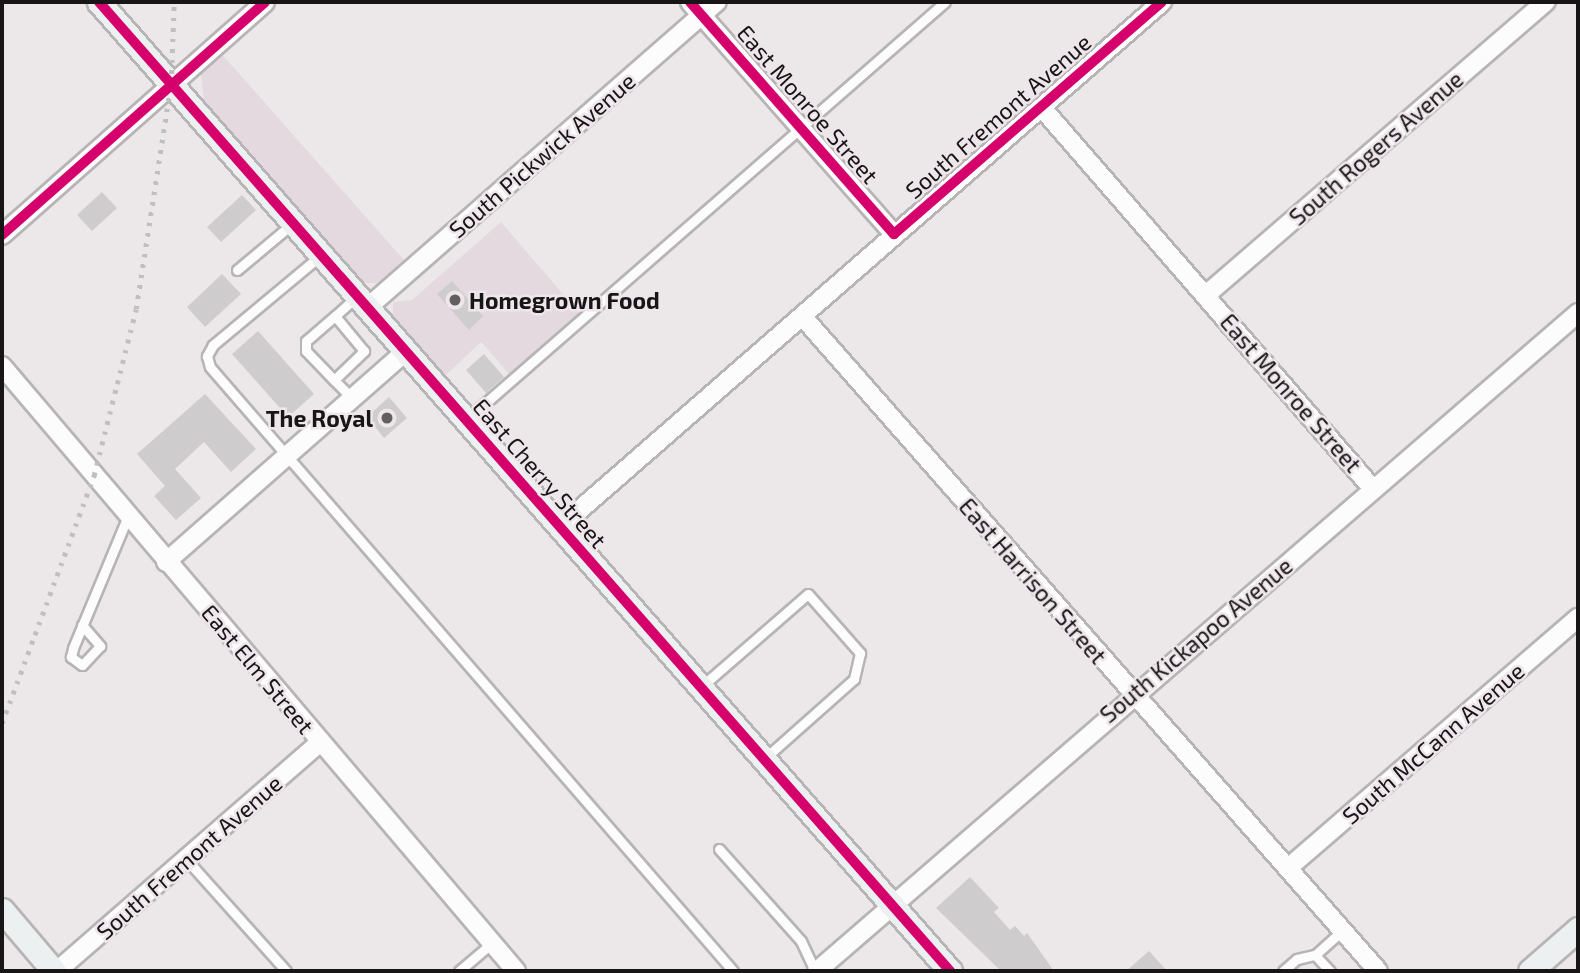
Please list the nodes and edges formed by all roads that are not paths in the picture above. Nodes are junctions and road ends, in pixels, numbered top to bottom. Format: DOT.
graph roads {
  1 [pos="99,2"];
  2 [pos="265,2"];
  3 [pos="717,2"];
  4 [pos="945,2"];
  5 [pos="1162,2"];
  6 [pos="1546,2"];
  7 [pos="696,8"];
  8 [pos="171,84"];
  9 [pos="1042,108"];
  10 [pos="801,128"];
  11 [pos="293,223"];
  12 [pos="894,234"];
  13 [pos="2,235"];
  14 [pos="321,255"];
  15 [pos="237,270"];
  16 [pos="1206,295"];
  17 [pos="362,302"];
  18 [pos="1578,313"];
  19 [pos="335,316"];
  20 [pos="802,316"];
  21 [pos="405,352"];
  22 [pos="2,366"];
  23 [pos="334,380"];
  24 [pos="352,398"];
  25 [pos="466,420"];
  26 [pos="286,456"];
  27 [pos="1373,489"];
  28 [pos="128,516"];
  29 [pos="560,527"];
  30 [pos="166,562"];
  31 [pos="1578,618"];
  32 [pos="82,625"];
  33 [pos="701,687"];
  34 [pos="1132,694"];
  35 [pos="320,742"];
  36 [pos="764,760"];
  37 [pos="719,849"];
  38 [pos="186,859"];
  39 [pos="1288,868"];
  40 [pos="891,904"];
  41 [pos="2,910"];
  42 [pos="1578,929"];
  43 [pos="1343,930"];
  44 [pos="492,943"];
  45 [pos="1315,955"];
  46 [pos="55,971"];
  47 [pos="286,971"];
  48 [pos="458,971"];
  49 [pos="516,971"];
  50 [pos="733,971"];
  51 [pos="816,971"];
  52 [pos="950,971"];
  53 [pos="1283,971"];
  54 [pos="1329,971"];
  55 [pos="1378,971"];
  56 [pos="1530,971"];
  1 -- 8 [label="street, East Cherry Street"];
  2 -- 8 [label="street"];
  3 -- 7 [label="street, South Pickwick Avenue"];
  4 -- 10 [label="lane"];
  5 -- 9 [label="street, South Fremont Avenue"];
  6 -- 16 [label="street, South Rogers Avenue"];
  7 -- 10 [label="street, East Monroe Street"];
  7 -- 17 [label="street, South Pickwick Avenue"];
  8 -- 11 [label="street, East Cherry Street"];
  8 -- 13 [label="street"];
  9 -- 12 [label="street, South Fremont Avenue"];
  9 -- 16 [label="street, East Monroe Street"];
  10 -- 12 [label="street, East Monroe Street"];
  10 -- 25 [label="lane"];
  11 -- 14 [label="street, East Cherry Street"];
  11 -- 15 [label="lane"];
  12 -- 20 [label="street, South Fremont Avenue"];
  14 -- 17 [label="street, East Cherry Street"];
  14 -- 26 [label="lane"];
  16 -- 27 [label="street, East Monroe Street"];
  17 -- 19 [label="lane"];
  17 -- 21 [label="street, East Cherry Street"];
  18 -- 27 [label="street, South Kickapoo Avenue"];
  19 -- 23 [label="lane"];
  19 -- 23 [label="lane"];
  20 -- 29 [label="street, South Fremont Avenue"];
  20 -- 34 [label="street, East Harrison Street"];
  21 -- 24 [label="street"];
  21 -- 25 [label="street, East Cherry Street"];
  22 -- 28 [label="street, East Elm Street"];
  23 -- 24 [label="lane"];
  24 -- 26 [label="street"];
  25 -- 29 [label="street, East Cherry Street"];
  26 -- 30 [label="street"];
  26 -- 50 [label="lane"];
  27 -- 34 [label="street, South Kickapoo Avenue"];
  28 -- 30 [label="street, East Elm Street"];
  28 -- 32 [label="lane"];
  29 -- 33 [label="street, East Cherry Street"];
  30 -- 35 [label="street, East Elm Street"];
  31 -- 39 [label="street, South McCann Avenue"];
  33 -- 36 [label="street, East Cherry Street"];
  33 -- 36 [label="lane"];
  34 -- 39 [label="street, East Harrison Street"];
  34 -- 40 [label="street, South Kickapoo Avenue"];
  35 -- 38 [label="street, South Fremont Avenue"];
  35 -- 44 [label="street, East Elm Street"];
  36 -- 40 [label="street, East Cherry Street"];
  37 -- 51 [label="lane"];
  38 -- 46 [label="street, South Fremont Avenue"];
  38 -- 47 [label="lane"];
  39 -- 43 [label="street, East Harrison Street"];
  40 -- 51 [label="street, South Kickapoo Avenue"];
  40 -- 52 [label="street, East Cherry Street"];
  41 -- 46 [label="street"];
  42 -- 56 [label="street"];
  43 -- 45 [label="lane"];
  43 -- 55 [label="street, East Harrison Street"];
  44 -- 48 [label="lane"];
  44 -- 49 [label="street, East Elm Street"];
  45 -- 53 [label="lane"];
  45 -- 54 [label="lane"];
}
